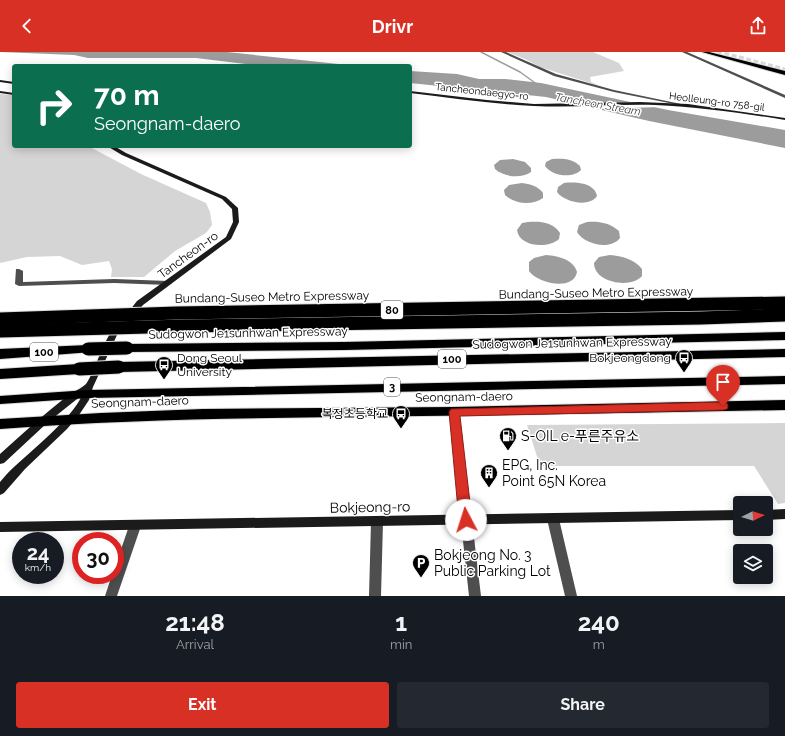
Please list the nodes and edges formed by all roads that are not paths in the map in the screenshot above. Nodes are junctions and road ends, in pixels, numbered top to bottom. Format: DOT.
graph roads {
  1 [pos="503,52"];
  2 [pos="684,52"];
  3 [pos="704,52"];
  4 [pos="726,52"];
  5 [pos="785,67"];
  6 [pos="785,73"];
  7 [pos="0,81"];
  8 [pos="7,82"];
  9 [pos="12,83"];
  10 [pos="0,88"];
  11 [pos="0,92"];
  12 [pos="412,92"];
  13 [pos="12,93"];
  14 [pos="785,97"];
  15 [pos="679,104"];
  16 [pos="551,106"];
  17 [pos="785,119"];
  18 [pos="114,148"];
  19 [pos="19,271"];
  20 [pos="168,283"];
  21 [pos="785,303"];
  22 [pos="785,315"];
  23 [pos="0,319"];
  24 [pos="0,331"];
  25 [pos="785,336"];
  26 [pos="785,352"];
  27 [pos="0,354"];
  28 [pos="0,374"];
  29 [pos="785,380"];
  30 [pos="88,391"];
  31 [pos="76,394"];
  32 [pos="0,400"];
  33 [pos="785,405"];
  34 [pos="454,412"];
  35 [pos="73,418"];
  36 [pos="44,420"];
  37 [pos="0,424"];
  38 [pos="0,460"];
  39 [pos="0,490"];
  40 [pos="785,514"];
  41 [pos="733,515"];
  42 [pos="773,515"];
  43 [pos="553,519"];
  44 [pos="466,520"];
  45 [pos="377,522"];
  46 [pos="135,526"];
  47 [pos="0,527"];
  48 [pos="111,596"];
  49 [pos="375,596"];
  50 [pos="475,596"];
  51 [pos="572,596"];
  1 -- 15 [label="street"];
  2 -- 14 [label="street"];
  3 -- 6 [label="main road"];
  4 -- 5 [label="main road"];
  7 -- 8 [label="street"];
  8 -- 9 [label="street"];
  8 -- 10 [label="street"];
  11 -- 13 [label="street"];
  12 -- 16 [label="street, Tancheondaegyo-ro"];
  16 -- 17 [label="street, Heolleung-ro 758-gil"];
  18 -- 20 [label="street, Tancheon-ro"];
  19 -- 20 [label="street"];
  20 -- 30 [label="street, Tancheon-ro"];
  21 -- 23 [label="highway, Bundang-Suseo Metro Expressway / 80, bridge"];
  22 -- 24 [label="highway, 80, bridge"];
  25 -- 27 [label="highway, Sudogwon Je1sunhwan Expressway / 100, bridge"];
  26 -- 28 [label="highway, Sudogwon Je1sunhwan Expressway / 100, bridge"];
  29 -- 30 [label="main road, Seongnam-daero / 3"];
  30 -- 31 [label="main road, Seongnam-daero / 3"];
  30 -- 35 [label="street, Tancheon-ro"];
  31 -- 32 [label="main road, Seongnam-daero / 3"];
  31 -- 36 [label="street"];
  33 -- 34 [label="main road, Seongnam-daero / 3"];
  34 -- 35 [label="main road, Seongnam-daero / 3"];
  34 -- 44 [label="street"];
  35 -- 36 [label="main road, Seongnam-daero / 3"];
  35 -- 39 [label="street, Tancheon-ro"];
  36 -- 37 [label="main road, Seongnam-daero / 3"];
  36 -- 38 [label="street"];
  40 -- 42 [label="street"];
  41 -- 43 [label="street, Bokjeong-ro"];
  43 -- 44 [label="street, Bokjeong-ro"];
  43 -- 51 [label="street"];
  44 -- 45 [label="street, Bokjeong-ro"];
  44 -- 50 [label="street"];
  45 -- 46 [label="street, Bokjeong-ro"];
  45 -- 49 [label="street"];
  46 -- 47 [label="street, Bokjeong-ro"];
  46 -- 48 [label="street"];
}
